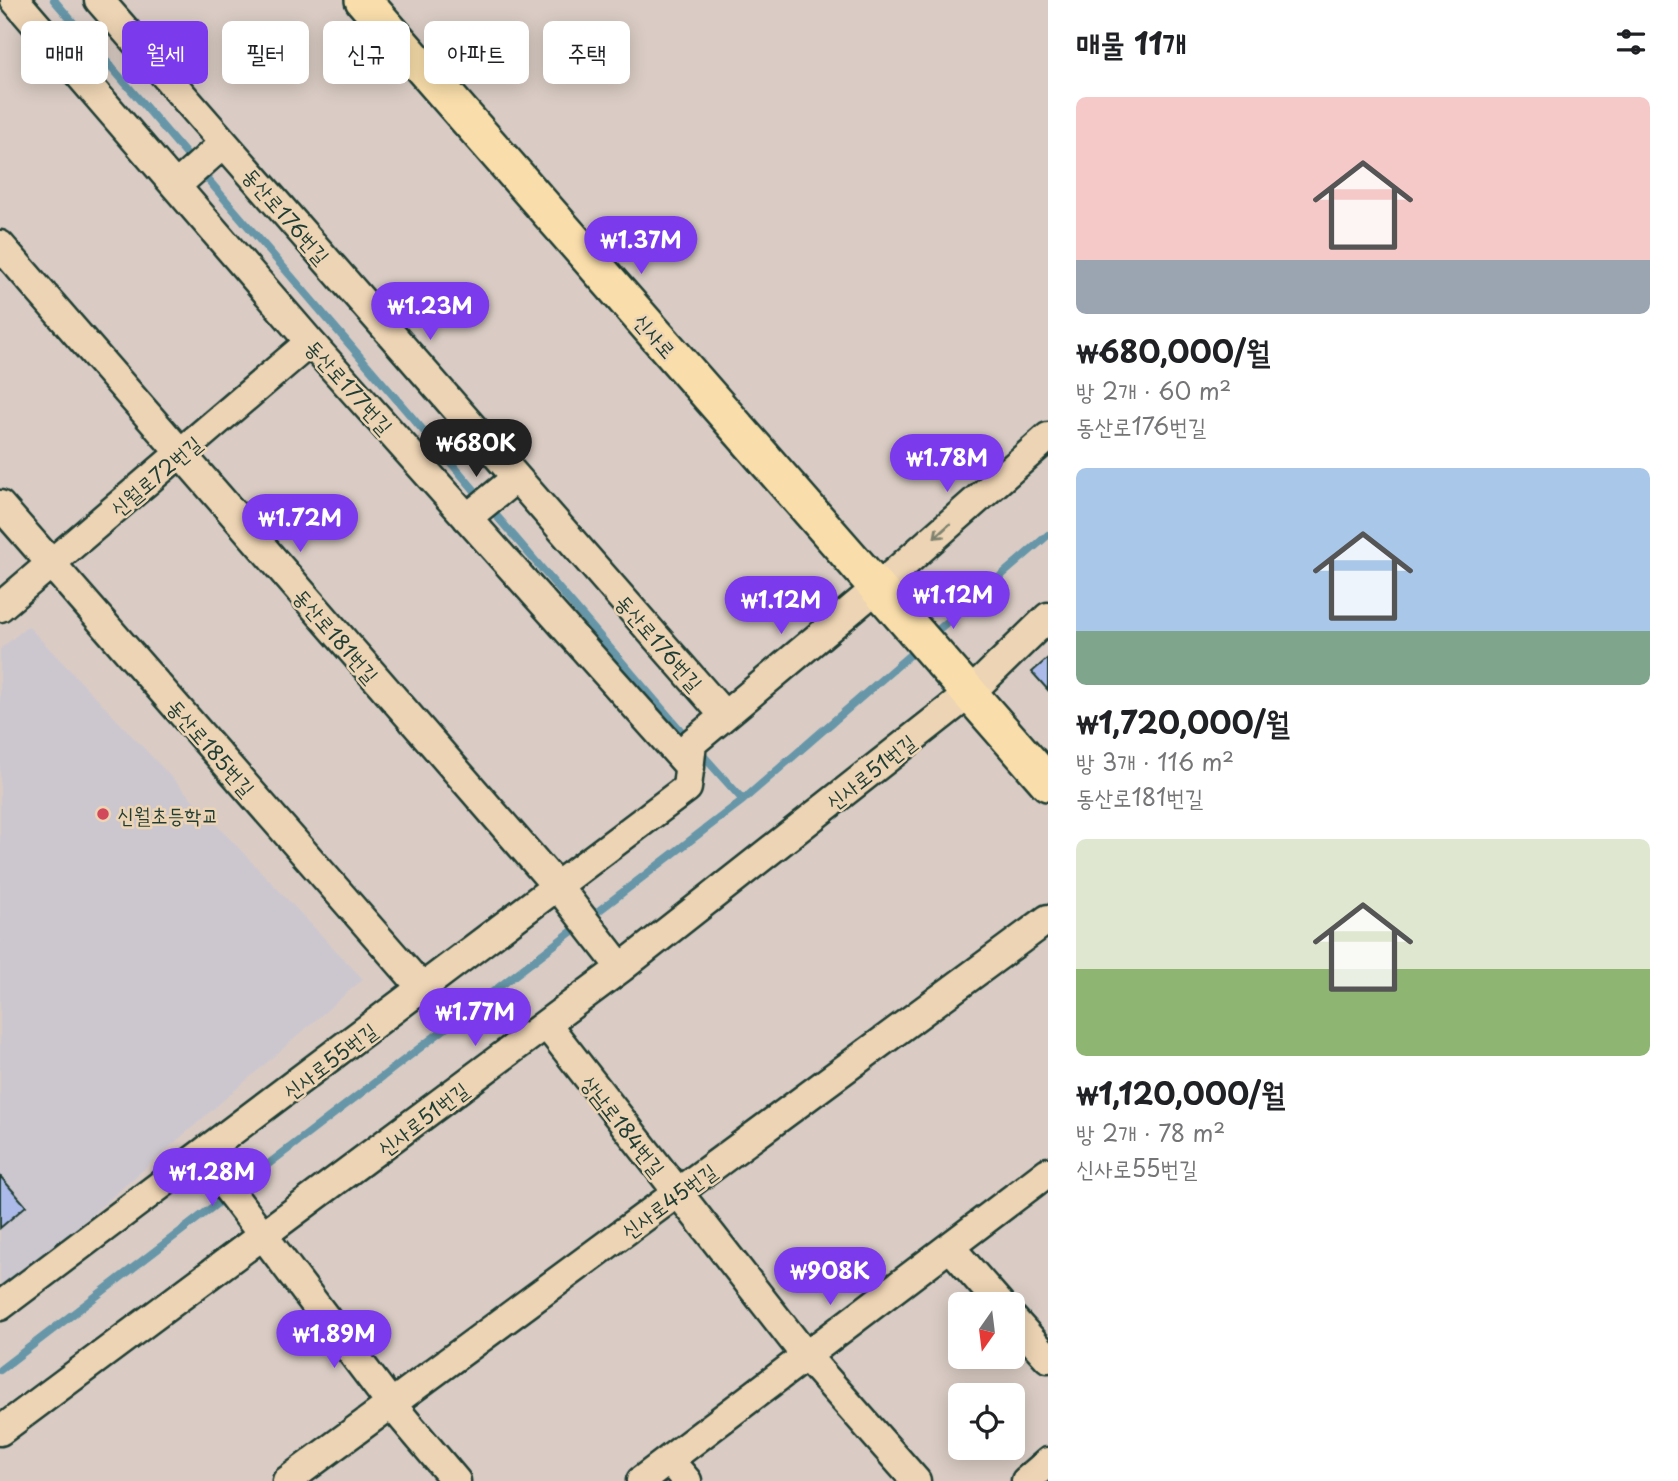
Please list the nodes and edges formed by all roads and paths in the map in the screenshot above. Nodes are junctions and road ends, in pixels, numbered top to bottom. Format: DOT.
graph roads {
  1 [pos="15,0"];
  2 [pos="99,0"];
  3 [pos="363,0"];
  4 [pos="221,146"];
  5 [pos="181,181"];
  6 [pos="0,245"];
  7 [pos="310,342"];
  8 [pos="1048,437"];
  9 [pos="180,453"];
  10 [pos="513,481"];
  11 [pos="0,505"];
  12 [pos="470,516"];
  13 [pos="51,563"];
  14 [pos="886,597"];
  15 [pos="0,607"];
  16 [pos="1048,617"];
  17 [pos="970,693"];
  18 [pos="720,718"];
  19 [pos="691,755"];
  20 [pos="1048,783"];
  21 [pos="561,892"];
  22 [pos="1048,919"];
  23 [pos="615,962"];
  24 [pos="424,989"];
  25 [pos="547,1025"];
  26 [pos="206,1159"];
  27 [pos="1048,1172"];
  28 [pos="677,1194"];
  29 [pos="259,1231"];
  30 [pos="950,1247"];
  31 [pos="989,1292"];
  32 [pos="0,1306"];
  33 [pos="1026,1333"];
  34 [pos="806,1356"];
  35 [pos="1048,1358"];
  36 [pos="391,1404"];
  37 [pos="0,1431"];
  38 [pos="1048,1462"];
  39 [pos="678,1471"];
  40 [pos="287,1481"];
  41 [pos="456,1481"];
  42 [pos="641,1481"];
  43 [pos="916,1481"];
  44 [pos="1026,1481"];
  1 -- 5 [label="street, 동산로177번길"];
  2 -- 4 [label="street, 동산로176번길"];
  3 -- 14 [label="main road, 신사로"];
  4 -- 5 [label="street"];
  4 -- 10 [label="street, 동산로176번길"];
  5 -- 7 [label="street, 동산로177번길"];
  6 -- 9 [label="street, 동산로181번길"];
  7 -- 9 [label="street, 신월로72번길"];
  7 -- 12 [label="street, 동산로177번길"];
  8 -- 14 [label="street, one-way"];
  9 -- 13 [label="street, 신월로72번길"];
  9 -- 21 [label="street, 동산로181번길"];
  10 -- 12 [label="street"];
  10 -- 18 [label="street, 동산로176번길"];
  11 -- 13 [label="street, 동산로185번길"];
  12 -- 19 [label="street, 동산로177번길"];
  13 -- 15 [label="street, 신월로72번길"];
  13 -- 24 [label="street, 동산로185번길"];
  14 -- 17 [label="main road, 신사로"];
  14 -- 18 [label="street"];
  16 -- 17 [label="street, 신사로51번길"];
  17 -- 20 [label="main road"];
  17 -- 23 [label="street, 신사로51번길"];
  18 -- 19 [label="street"];
  19 -- 21 [label="street, 신사로55번길"];
  21 -- 23 [label="street, 동산로181번길"];
  21 -- 24 [label="street, 신사로55번길"];
  22 -- 28 [label="street, 신사로45번길"];
  23 -- 25 [label="street, 신사로51번길"];
  24 -- 26 [label="street, 신사로55번길"];
  25 -- 28 [label="street, 상남로184번길"];
  25 -- 29 [label="street, 신사로51번길"];
  26 -- 29 [label="street"];
  26 -- 32 [label="street, 신사로55번길"];
  27 -- 30 [label="street"];
  28 -- 34 [label="street, 상남로184번길"];
  28 -- 36 [label="street, 신사로45번길"];
  29 -- 36 [label="street"];
  29 -- 37 [label="street, 신사로51번길"];
  30 -- 31 [label="street"];
  30 -- 34 [label="street"];
  33 -- 35 [label="street"];
  34 -- 39 [label="street"];
  34 -- 43 [label="street, 상남로184번길"];
  36 -- 40 [label="street, 신사로45번길"];
  36 -- 41 [label="street"];
  38 -- 44 [label="street"];
  39 -- 42 [label="street"];
}
